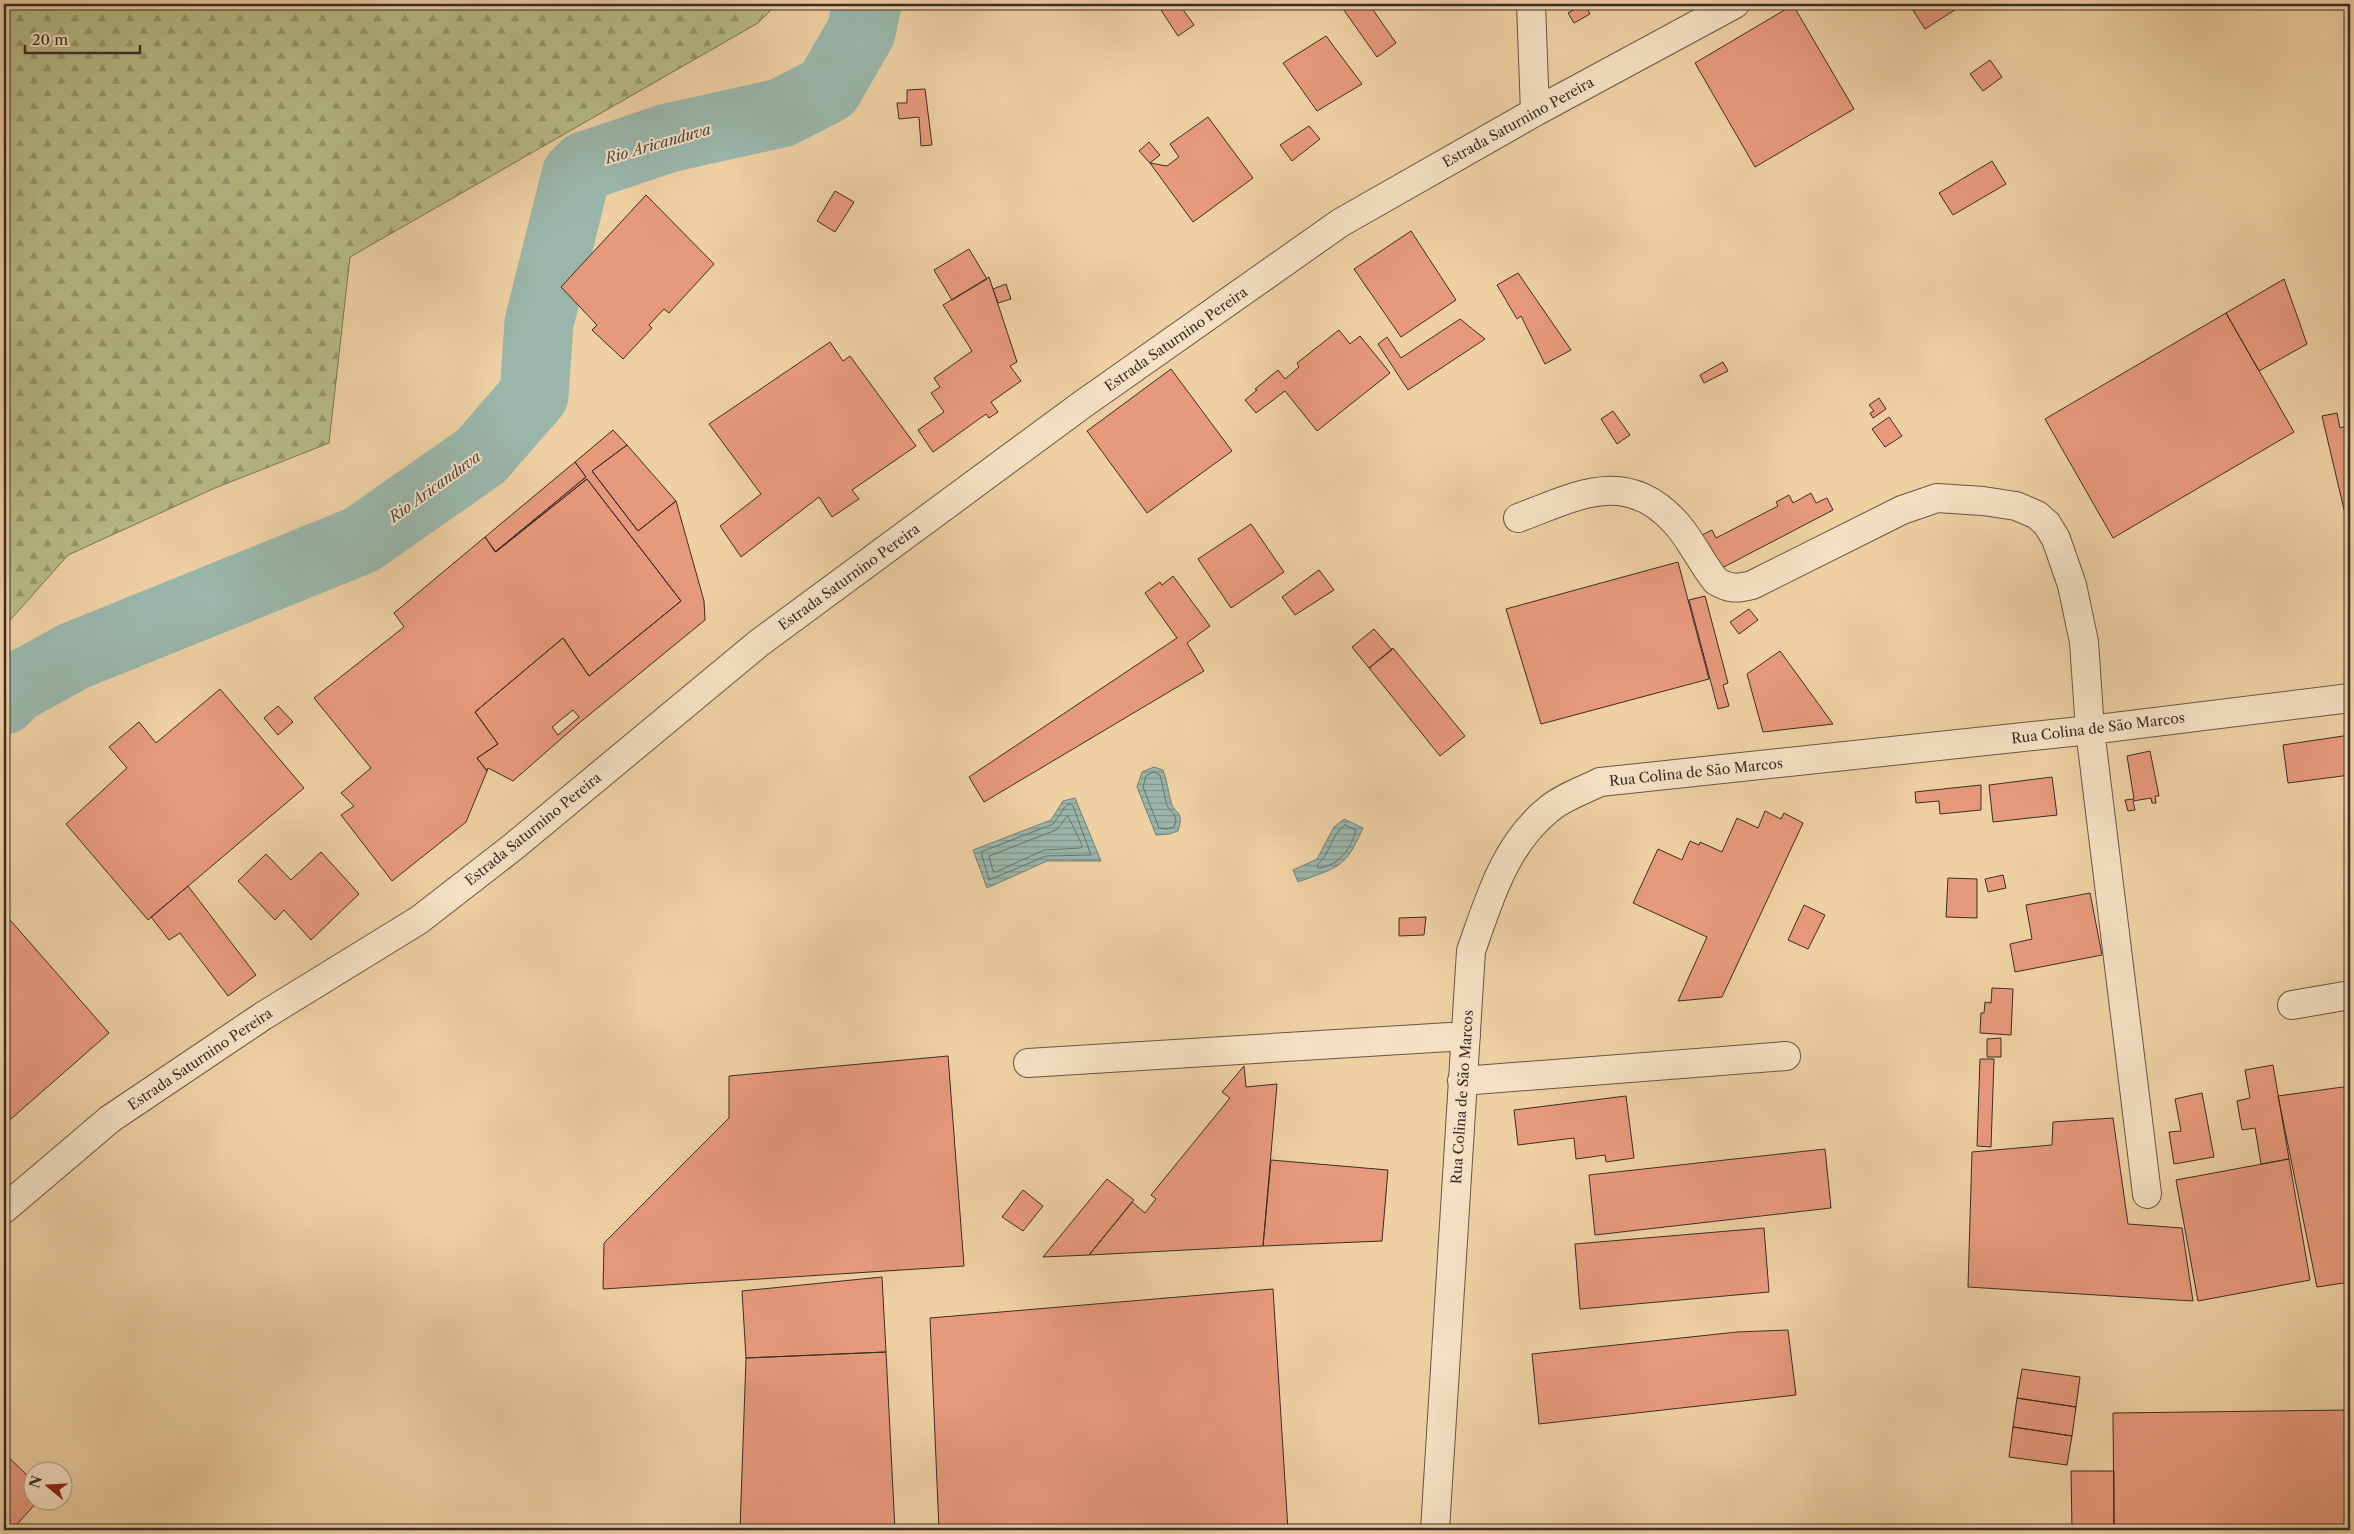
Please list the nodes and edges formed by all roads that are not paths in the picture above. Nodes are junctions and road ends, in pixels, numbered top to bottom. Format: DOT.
graph roads {
  1 [pos="1531,4"];
  2 [pos="1735,4"];
  3 [pos="1535,112"];
  4 [pos="1518,518"];
  5 [pos="2350,698"];
  6 [pos="2090,730"];
  7 [pos="2350,994"];
  8 [pos="2292,1005"];
  9 [pos="1466,1036"];
  10 [pos="1786,1056"];
  11 [pos="1028,1062"];
  12 [pos="1462,1081"];
  13 [pos="2147,1194"];
  14 [pos="4,1209"];
  15 [pos="1435,1530"];
  1 -- 3 [label="street"];
  2 -- 3 [label="street, Estrada Saturnino Pereira"];
  3 -- 14 [label="street, Estrada Saturnino Pereira"];
  4 -- 6 [label="street"];
  5 -- 6 [label="street, Rua Colina de São Marcos"];
  6 -- 9 [label="street, Rua Colina de São Marcos"];
  6 -- 13 [label="street"];
  7 -- 8 [label="street"];
  9 -- 11 [label="street"];
  9 -- 12 [label="street, Rua Colina de São Marcos"];
  10 -- 12 [label="street"];
  12 -- 15 [label="street, Rua Colina de São Marcos"];
}
